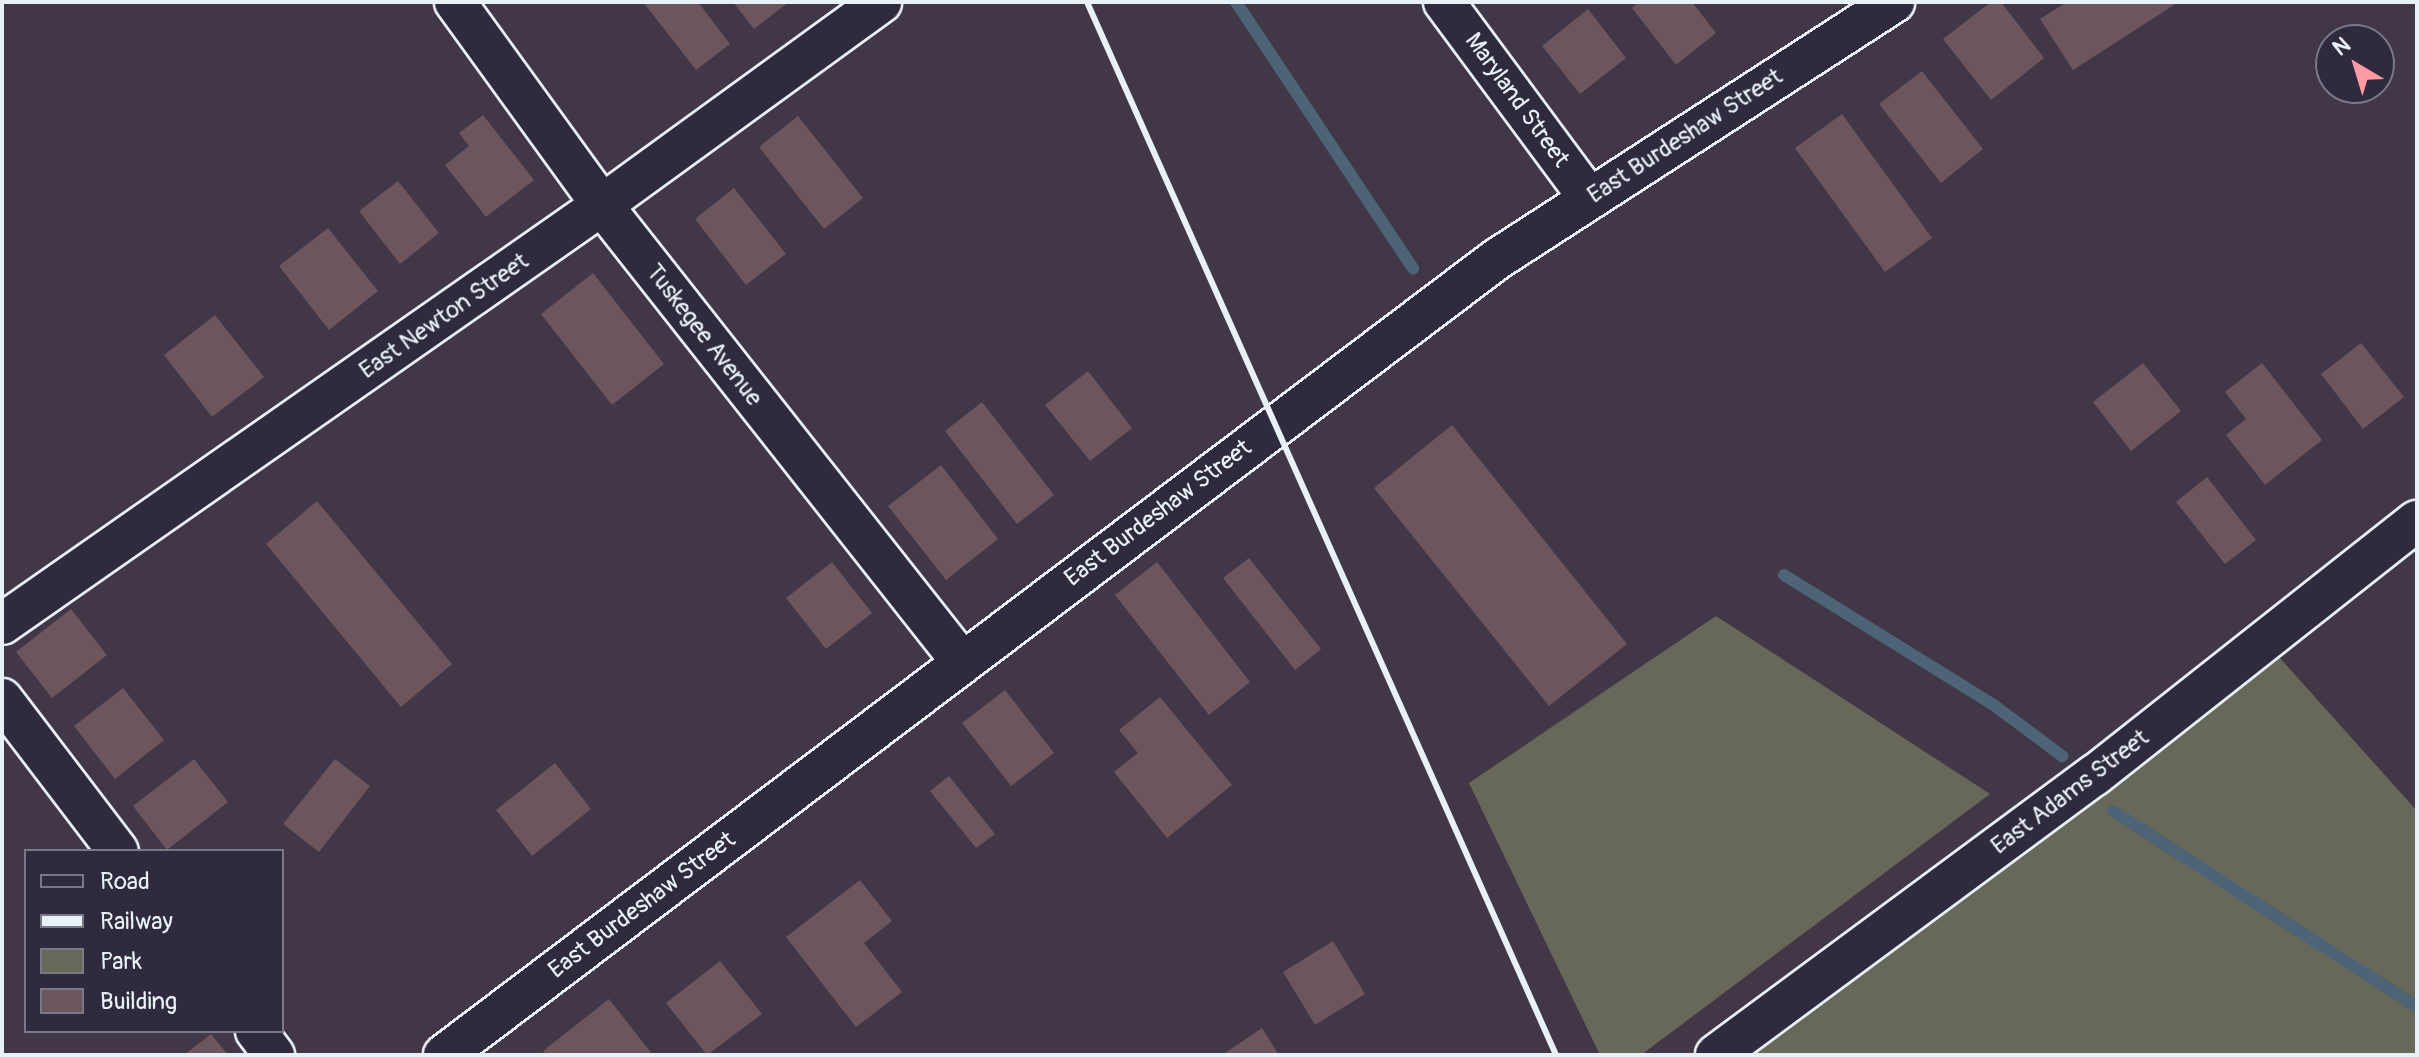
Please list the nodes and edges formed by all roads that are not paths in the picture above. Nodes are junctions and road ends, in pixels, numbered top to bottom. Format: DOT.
graph roads {
  1 [pos="455,2"];
  2 [pos="881,2"];
  3 [pos="1444,2"];
  4 [pos="1894,2"];
  5 [pos="1589,198"];
  6 [pos="602,205"];
  7 [pos="2417,521"];
  8 [pos="2,624"];
  9 [pos="962,662"];
  10 [pos="2,699"];
  11 [pos="116,849"];
  12 [pos="258,1033"];
  13 [pos="274,1055"];
  14 [pos="444,1055"];
  15 [pos="1716,1055"];
  1 -- 6 [label="street, Tuskegee Avenue"];
  2 -- 6 [label="street, East Newton Street"];
  3 -- 5 [label="street, Maryland Street"];
  4 -- 5 [label="street, East Burdeshaw Street"];
  5 -- 9 [label="street, East Burdeshaw Street"];
  6 -- 8 [label="street, East Newton Street"];
  6 -- 9 [label="street, Tuskegee Avenue"];
  7 -- 15 [label="street, East Adams Street"];
  9 -- 14 [label="street, East Burdeshaw Street"];
  10 -- 11 [label="street"];
  12 -- 13 [label="street"];
}
